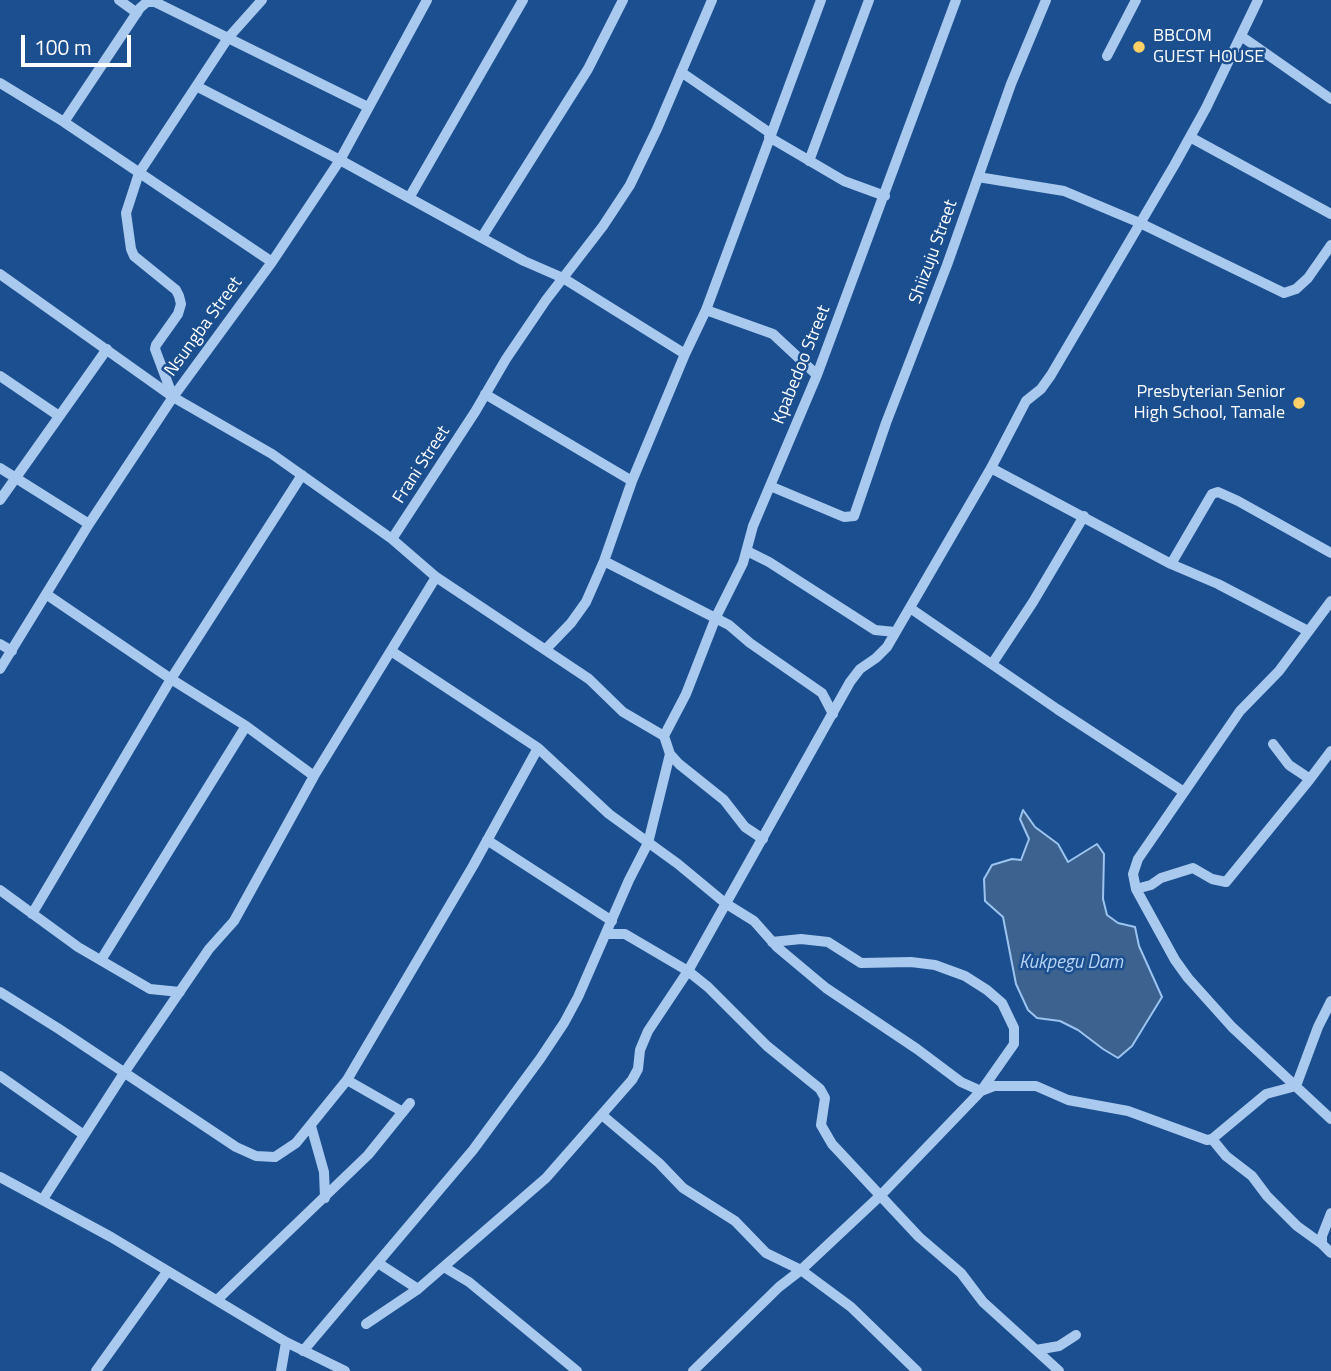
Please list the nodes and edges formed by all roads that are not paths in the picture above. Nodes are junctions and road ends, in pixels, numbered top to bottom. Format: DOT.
graph roads {
  1 [pos="119,0"];
  2 [pos="262,0"];
  3 [pos="427,0"];
  4 [pos="523,0"];
  5 [pos="623,0"];
  6 [pos="712,0"];
  7 [pos="821,0"];
  8 [pos="869,0"];
  9 [pos="956,0"];
  10 [pos="1046,0"];
  11 [pos="1136,0"];
  12 [pos="1258,0"];
  13 [pos="137,13"];
  14 [pos="1241,36"];
  15 [pos="228,38"];
  16 [pos="1107,56"];
  17 [pos="681,72"];
  18 [pos="0,83"];
  19 [pos="198,87"];
  20 [pos="1331,99"];
  21 [pos="368,107"];
  22 [pos="64,122"];
  23 [pos="770,135"];
  24 [pos="1190,137"];
  25 [pos="340,160"];
  26 [pos="809,160"];
  27 [pos="139,173"];
  28 [pos="978,177"];
  29 [pos="885,196"];
  30 [pos="409,198"];
  31 [pos="1331,214"];
  32 [pos="1140,223"];
  33 [pos="482,237"];
  34 [pos="1331,245"];
  35 [pos="272,262"];
  36 [pos="0,274"];
  37 [pos="563,278"];
  38 [pos="706,310"];
  39 [pos="107,349"];
  40 [pos="685,354"];
  41 [pos="817,375"];
  42 [pos="0,376"];
  43 [pos="485,394"];
  44 [pos="173,397"];
  45 [pos="59,416"];
  46 [pos="0,468"];
  47 [pos="991,468"];
  48 [pos="302,475"];
  49 [pos="15,478"];
  50 [pos="632,481"];
  51 [pos="770,486"];
  52 [pos="0,500"];
  53 [pos="1084,516"];
  54 [pos="89,524"];
  55 [pos="391,539"];
  56 [pos="747,551"];
  57 [pos="1331,553"];
  58 [pos="604,561"];
  59 [pos="1171,564"];
  60 [pos="436,576"];
  61 [pos="46,594"];
  62 [pos="1331,601"];
  63 [pos="910,608"];
  64 [pos="716,617"];
  65 [pos="1308,631"];
  66 [pos="895,632"];
  67 [pos="0,645"];
  68 [pos="391,650"];
  69 [pos="545,650"];
  70 [pos="12,652"];
  71 [pos="992,664"];
  72 [pos="0,669"];
  73 [pos="171,679"];
  74 [pos="833,714"];
  75 [pos="246,726"];
  76 [pos="664,736"];
  77 [pos="1273,744"];
  78 [pos="538,748"];
  79 [pos="1331,751"];
  80 [pos="670,754"];
  81 [pos="314,776"];
  82 [pos="1310,779"];
  83 [pos="1184,792"];
  84 [pos="763,839"];
  85 [pos="487,840"];
  86 [pos="648,844"];
  87 [pos="1136,889"];
  88 [pos="0,890"];
  89 [pos="726,903"];
  90 [pos="32,914"];
  91 [pos="613,918"];
  92 [pos="606,934"];
  93 [pos="625,934"];
  94 [pos="772,942"];
  95 [pos="101,960"];
  96 [pos="688,971"];
  97 [pos="155,991"];
  98 [pos="0,992"];
  99 [pos="180,992"];
  100 [pos="1331,1001"];
  101 [pos="166,1012"];
  102 [pos="124,1073"];
  103 [pos="0,1076"];
  104 [pos="346,1080"];
  105 [pos="1296,1087"];
  106 [pos="981,1091"];
  107 [pos="410,1103"];
  108 [pos="402,1112"];
  109 [pos="602,1115"];
  110 [pos="1331,1119"];
  111 [pos="311,1126"];
  112 [pos="84,1135"];
  113 [pos="1213,1139"];
  114 [pos="0,1177"];
  115 [pos="881,1195"];
  116 [pos="325,1198"];
  117 [pos="43,1199"];
  118 [pos="1331,1213"];
  119 [pos="1322,1244"];
  120 [pos="1331,1253"];
  121 [pos="378,1263"];
  122 [pos="444,1267"];
  123 [pos="801,1270"];
  124 [pos="167,1272"];
  125 [pos="418,1289"];
  126 [pos="217,1300"];
  127 [pos="366,1324"];
  128 [pos="1076,1335"];
  129 [pos="286,1342"];
  130 [pos="1036,1350"];
  131 [pos="303,1351"];
  132 [pos="96,1371"];
  133 [pos="281,1371"];
  134 [pos="345,1371"];
  135 [pos="577,1371"];
  136 [pos="692,1371"];
  137 [pos="918,1371"];
  138 [pos="1059,1371"];
  1 -- 13 [label="street"];
  2 -- 15 [label="street"];
  3 -- 21 [label="street, Nsungba Street"];
  4 -- 30 [label="street"];
  5 -- 33 [label="street"];
  6 -- 17 [label="street, Frani Street"];
  7 -- 23 [label="street"];
  8 -- 26 [label="street"];
  9 -- 29 [label="street, Kpabedoo Street"];
  10 -- 28 [label="street, Shiizuju Street"];
  11 -- 16 [label="street"];
  12 -- 14 [label="street"];
  13 -- 15 [label="street"];
  13 -- 22 [label="street"];
  14 -- 20 [label="street"];
  14 -- 24 [label="street"];
  15 -- 19 [label="street"];
  15 -- 21 [label="street"];
  17 -- 23 [label="street"];
  17 -- 37 [label="street, Frani Street"];
  18 -- 22 [label="street"];
  19 -- 25 [label="street"];
  19 -- 27 [label="street"];
  21 -- 25 [label="street, Nsungba Street"];
  22 -- 27 [label="street"];
  23 -- 26 [label="street"];
  23 -- 38 [label="street"];
  24 -- 31 [label="street"];
  24 -- 32 [label="street"];
  25 -- 30 [label="street"];
  25 -- 35 [label="street, Nsungba Street"];
  26 -- 29 [label="street"];
  27 -- 35 [label="street"];
  27 -- 44 [label="street"];
  28 -- 32 [label="street"];
  28 -- 51 [label="street, Shiizuju Street"];
  29 -- 41 [label="street, Kpabedoo Street"];
  30 -- 33 [label="street"];
  32 -- 34 [label="street"];
  32 -- 47 [label="street"];
  33 -- 37 [label="street"];
  35 -- 44 [label="street, Nsungba Street"];
  36 -- 39 [label="street"];
  37 -- 40 [label="street"];
  37 -- 43 [label="street, Frani Street"];
  38 -- 40 [label="street"];
  38 -- 41 [label="street"];
  39 -- 44 [label="street"];
  39 -- 45 [label="street"];
  40 -- 50 [label="street"];
  41 -- 51 [label="street, Kpabedoo Street"];
  42 -- 45 [label="street"];
  43 -- 50 [label="street"];
  43 -- 55 [label="street, Frani Street"];
  44 -- 48 [label="street"];
  44 -- 54 [label="street, Nsungba Street"];
  45 -- 49 [label="street"];
  46 -- 49 [label="street"];
  47 -- 53 [label="street"];
  47 -- 63 [label="street"];
  48 -- 55 [label="street"];
  48 -- 73 [label="street"];
  49 -- 52 [label="street"];
  49 -- 54 [label="street"];
  50 -- 58 [label="street"];
  51 -- 56 [label="street, Kpabedoo Street"];
  53 -- 59 [label="street"];
  53 -- 71 [label="street"];
  54 -- 61 [label="street, Nsungba Street"];
  55 -- 60 [label="street"];
  56 -- 64 [label="street, Kpabedoo Street"];
  56 -- 66 [label="street"];
  57 -- 59 [label="street"];
  58 -- 64 [label="street"];
  58 -- 69 [label="street"];
  59 -- 65 [label="street"];
  60 -- 68 [label="street"];
  60 -- 69 [label="street"];
  61 -- 70 [label="street, Nsungba Street"];
  61 -- 73 [label="street"];
  62 -- 65 [label="street"];
  63 -- 66 [label="street"];
  63 -- 71 [label="street"];
  64 -- 74 [label="street"];
  64 -- 76 [label="street, Kpabedoo Street"];
  65 -- 83 [label="street"];
  66 -- 74 [label="street"];
  67 -- 70 [label="street"];
  68 -- 78 [label="street"];
  68 -- 81 [label="street"];
  69 -- 76 [label="street"];
  70 -- 72 [label="street, Nsungba Street"];
  71 -- 83 [label="street"];
  73 -- 75 [label="street"];
  73 -- 90 [label="street"];
  74 -- 84 [label="street"];
  75 -- 81 [label="street"];
  75 -- 95 [label="street"];
  76 -- 80 [label="street"];
  77 -- 82 [label="street"];
  78 -- 85 [label="street"];
  78 -- 86 [label="street"];
  79 -- 82 [label="street"];
  80 -- 84 [label="street"];
  80 -- 86 [label="street"];
  81 -- 99 [label="street"];
  82 -- 87 [label="street"];
  83 -- 87 [label="street"];
  84 -- 89 [label="street"];
  85 -- 91 [label="street"];
  85 -- 104 [label="street"];
  86 -- 89 [label="street"];
  86 -- 91 [label="street"];
  87 -- 105 [label="street"];
  88 -- 90 [label="street"];
  89 -- 94 [label="street"];
  89 -- 96 [label="street"];
  90 -- 95 [label="street"];
  91 -- 92 [label="street"];
  91 -- 93 [label="street"];
  92 -- 93 [label="street"];
  92 -- 121 [label="street"];
  93 -- 96 [label="street"];
  94 -- 106 [label="street"];
  94 -- 106 [label="street"];
  95 -- 97 [label="street"];
  96 -- 109 [label="street"];
  96 -- 115 [label="street"];
  97 -- 99 [label="street"];
  97 -- 101 [label="street"];
  98 -- 102 [label="street"];
  99 -- 101 [label="street"];
  100 -- 105 [label="street"];
  101 -- 102 [label="street"];
  102 -- 111 [label="street"];
  102 -- 112 [label="street"];
  103 -- 112 [label="street"];
  104 -- 108 [label="street"];
  104 -- 111 [label="street"];
  105 -- 110 [label="street"];
  105 -- 113 [label="street"];
  106 -- 113 [label="street"];
  106 -- 115 [label="street"];
  107 -- 108 [label="street"];
  108 -- 116 [label="street"];
  109 -- 122 [label="street"];
  109 -- 123 [label="street"];
  111 -- 116 [label="street"];
  112 -- 117 [label="street"];
  113 -- 119 [label="street"];
  114 -- 117 [label="street"];
  115 -- 123 [label="street"];
  115 -- 130 [label="street"];
  116 -- 126 [label="street"];
  117 -- 124 [label="street"];
  118 -- 119 [label="street"];
  119 -- 120 [label="street"];
  121 -- 125 [label="street"];
  121 -- 131 [label="street"];
  122 -- 125 [label="street"];
  122 -- 135 [label="street"];
  123 -- 136 [label="street"];
  123 -- 137 [label="street"];
  124 -- 126 [label="street"];
  124 -- 132 [label="street"];
  125 -- 127 [label="street"];
  126 -- 129 [label="street"];
  128 -- 130 [label="street"];
  129 -- 131 [label="street"];
  129 -- 133 [label="street"];
  130 -- 138 [label="street"];
  131 -- 134 [label="street"];
}
